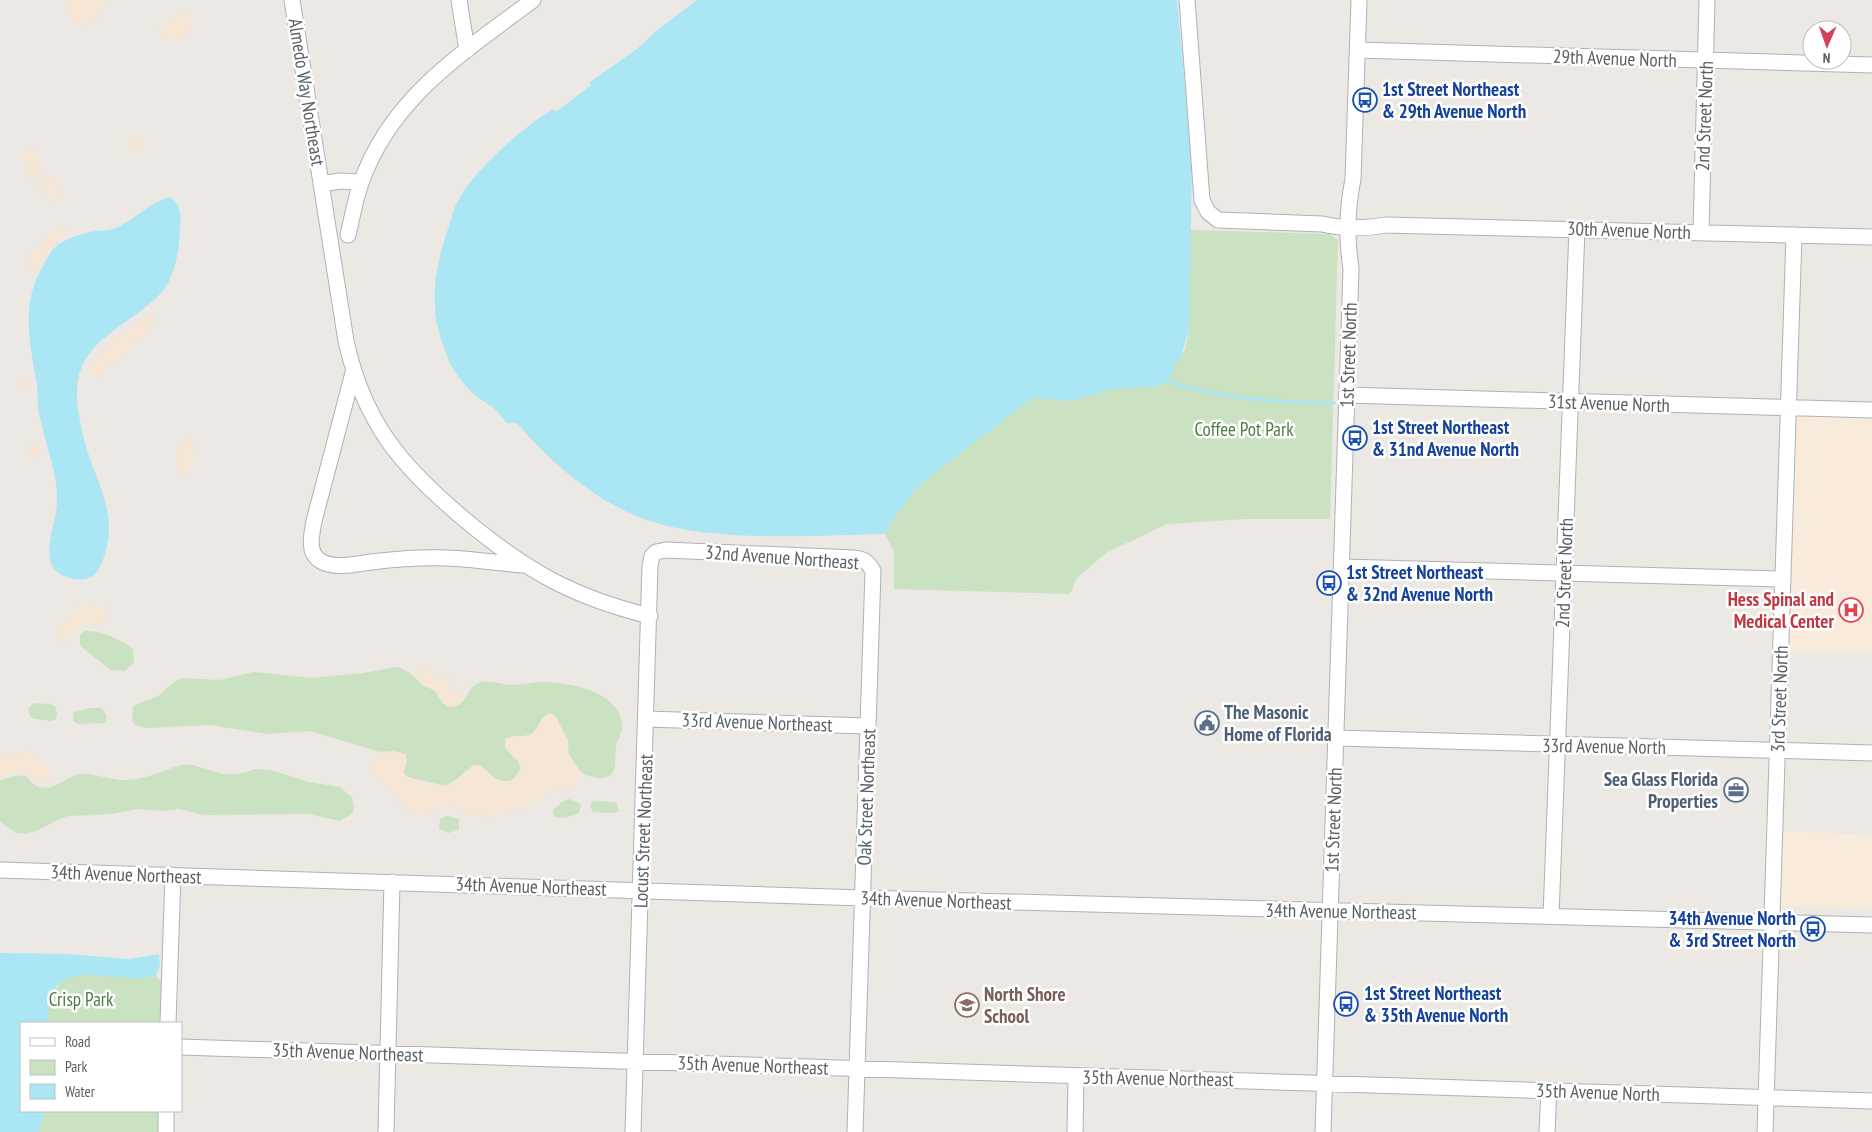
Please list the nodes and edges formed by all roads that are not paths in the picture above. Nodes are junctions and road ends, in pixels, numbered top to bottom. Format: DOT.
graph roads {
  1 [pos="292,0"];
  2 [pos="459,0"];
  3 [pos="533,0"];
  4 [pos="1187,0"];
  5 [pos="1360,0"];
  6 [pos="1708,0"];
  7 [pos="467,50"];
  8 [pos="1358,50"];
  9 [pos="1706,60"];
  10 [pos="1872,66"];
  11 [pos="361,182"];
  12 [pos="321,184"];
  13 [pos="1353,223"];
  14 [pos="1577,229"];
  15 [pos="1701,232"];
  16 [pos="348,235"];
  17 [pos="1794,235"];
  18 [pos="1872,237"];
  19 [pos="353,373"];
  20 [pos="1346,395"];
  21 [pos="1570,402"];
  22 [pos="1788,408"];
  23 [pos="1872,410"];
  24 [pos="676,551"];
  25 [pos="524,566"];
  26 [pos="1342,567"];
  27 [pos="1564,573"];
  28 [pos="1783,580"];
  29 [pos="874,582"];
  30 [pos="650,616"];
  31 [pos="646,719"];
  32 [pos="868,726"];
  33 [pos="1336,738"];
  34 [pos="1557,746"];
  35 [pos="1777,750"];
  36 [pos="1872,752"];
  37 [pos="0,870"];
  38 [pos="173,875"];
  39 [pos="392,882"];
  40 [pos="640,890"];
  41 [pos="863,898"];
  42 [pos="1330,910"];
  43 [pos="1551,916"];
  44 [pos="1772,922"];
  45 [pos="1872,925"];
  46 [pos="168,1022"];
  47 [pos="182,1047"];
  48 [pos="388,1054"];
  49 [pos="635,1061"];
  50 [pos="858,1068"];
  51 [pos="1076,1076"];
  52 [pos="1325,1084"];
  53 [pos="1549,1090"];
  54 [pos="1766,1097"];
  55 [pos="1872,1101"];
  56 [pos="166,1112"];
  57 [pos="166,1132"];
  58 [pos="386,1132"];
  59 [pos="633,1132"];
  60 [pos="855,1132"];
  61 [pos="1076,1132"];
  62 [pos="1322,1132"];
  63 [pos="1547,1132"];
  64 [pos="1765,1132"];
  1 -- 12 [label="street, Almedo Way Northeast"];
  2 -- 7 [label="street"];
  3 -- 7 [label="street"];
  4 -- 13 [label="street"];
  5 -- 8 [label="street, 1st Street North"];
  6 -- 9 [label="street, 2nd Street North"];
  7 -- 11 [label="street"];
  8 -- 9 [label="street, 29th Avenue North"];
  8 -- 13 [label="street, 1st Street North"];
  9 -- 10 [label="street, 29th Avenue North"];
  9 -- 15 [label="street, 2nd Street North"];
  11 -- 12 [label="street"];
  11 -- 16 [label="street"];
  12 -- 19 [label="street, Almedo Way Northeast"];
  13 -- 14 [label="street, 30th Avenue North"];
  13 -- 20 [label="street, 1st Street North"];
  14 -- 15 [label="street, 30th Avenue North"];
  14 -- 21 [label="street, 2nd Street North"];
  15 -- 17 [label="street, 30th Avenue North"];
  17 -- 18 [label="street, 30th Avenue North"];
  17 -- 22 [label="street, 3rd Street North"];
  19 -- 25 [label="street"];
  19 -- 25 [label="street"];
  20 -- 21 [label="street, 31st Avenue North"];
  20 -- 26 [label="street, 1st Street North"];
  21 -- 22 [label="street, 31st Avenue North"];
  21 -- 27 [label="street, 2nd Street North"];
  22 -- 23 [label="street, 31st Avenue North"];
  22 -- 28 [label="street, 3rd Street North"];
  24 -- 29 [label="street, 32nd Avenue Northeast"];
  24 -- 30 [label="street, Locust Street Northeast"];
  25 -- 30 [label="street"];
  26 -- 27 [label="street"];
  26 -- 33 [label="street, 1st Street North"];
  27 -- 28 [label="street"];
  27 -- 34 [label="street, 2nd Street North"];
  28 -- 35 [label="street, 3rd Street North"];
  29 -- 32 [label="street, Oak Street Northeast"];
  30 -- 31 [label="street, Locust Street Northeast"];
  31 -- 32 [label="street, 33rd Avenue Northeast"];
  31 -- 40 [label="street, Locust Street Northeast"];
  32 -- 41 [label="street, Oak Street Northeast"];
  33 -- 34 [label="street, 33rd Avenue North"];
  33 -- 42 [label="street, 1st Street North"];
  34 -- 35 [label="street, 33rd Avenue North"];
  34 -- 43 [label="street, 2nd Street North"];
  35 -- 36 [label="street, 33rd Avenue North"];
  35 -- 44 [label="street, 3rd Street North"];
  37 -- 38 [label="street, 34th Avenue Northeast"];
  38 -- 39 [label="street, 34th Avenue Northeast"];
  38 -- 46 [label="street"];
  39 -- 40 [label="street, 34th Avenue Northeast"];
  39 -- 48 [label="street"];
  40 -- 41 [label="street, 34th Avenue Northeast"];
  40 -- 49 [label="street, Locust Street Northeast"];
  41 -- 42 [label="street, 34th Avenue Northeast"];
  41 -- 50 [label="street, Oak Street Northeast"];
  42 -- 43 [label="street, 34th Avenue Northeast"];
  42 -- 52 [label="street, 1st Street North"];
  43 -- 44 [label="street, 34th Avenue Northeast"];
  44 -- 45 [label="street, 34th Avenue Northeast"];
  44 -- 54 [label="street, 3rd Street North"];
  47 -- 48 [label="street, 35th Avenue Northeast"];
  48 -- 49 [label="street, 35th Avenue Northeast"];
  48 -- 58 [label="street"];
  49 -- 50 [label="street, 35th Avenue Northeast"];
  49 -- 59 [label="street, Locust Street Northeast"];
  50 -- 51 [label="street, 35th Avenue Northeast"];
  50 -- 60 [label="street, Oak Street Northeast"];
  51 -- 52 [label="street, 35th Avenue Northeast"];
  51 -- 61 [label="street"];
  52 -- 53 [label="street, 35th Avenue North"];
  52 -- 62 [label="street, 1st Street North"];
  53 -- 54 [label="street, 35th Avenue North"];
  53 -- 63 [label="street"];
  54 -- 55 [label="street, 35th Avenue North"];
  54 -- 64 [label="street, 3rd Street North"];
  56 -- 57 [label="street"];
}
